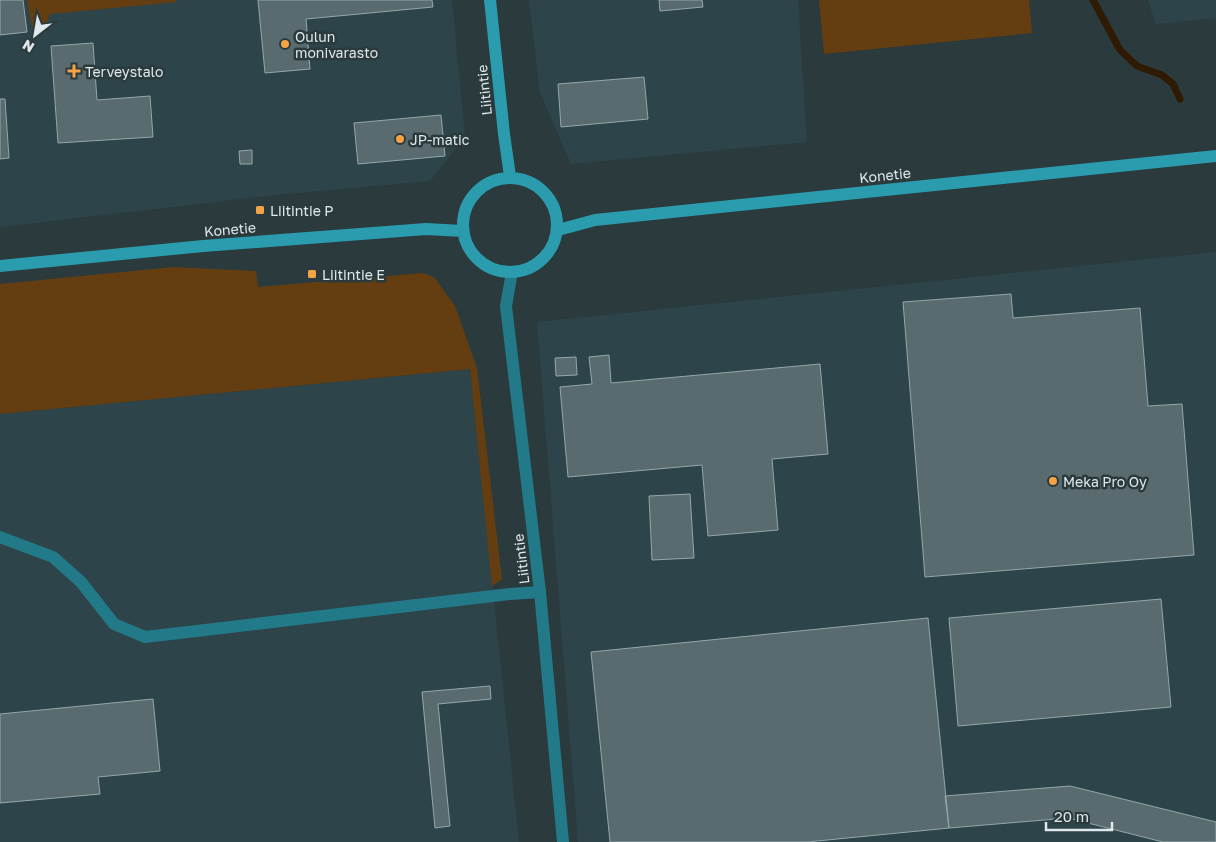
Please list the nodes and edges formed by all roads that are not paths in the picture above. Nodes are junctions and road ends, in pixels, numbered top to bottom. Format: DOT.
graph roads {
  1 [pos="490,0"];
  2 [pos="1216,156"];
  3 [pos="510,176"];
  4 [pos="558,230"];
  5 [pos="462,231"];
  6 [pos="0,266"];
  7 [pos="512,272"];
  8 [pos="0,537"];
  9 [pos="540,592"];
  10 [pos="563,842"];
  1 -- 3 [label="street, Liitintie"];
  2 -- 4 [label="street, Konetie"];
  3 -- 4 [label="street"];
  3 -- 5 [label="street"];
  4 -- 7 [label="street"];
  5 -- 6 [label="street, Konetie"];
  5 -- 7 [label="street"];
  7 -- 9 [label="street, Liitintie"];
  8 -- 9 [label="street"];
  9 -- 10 [label="street, Liitintie"];
}
